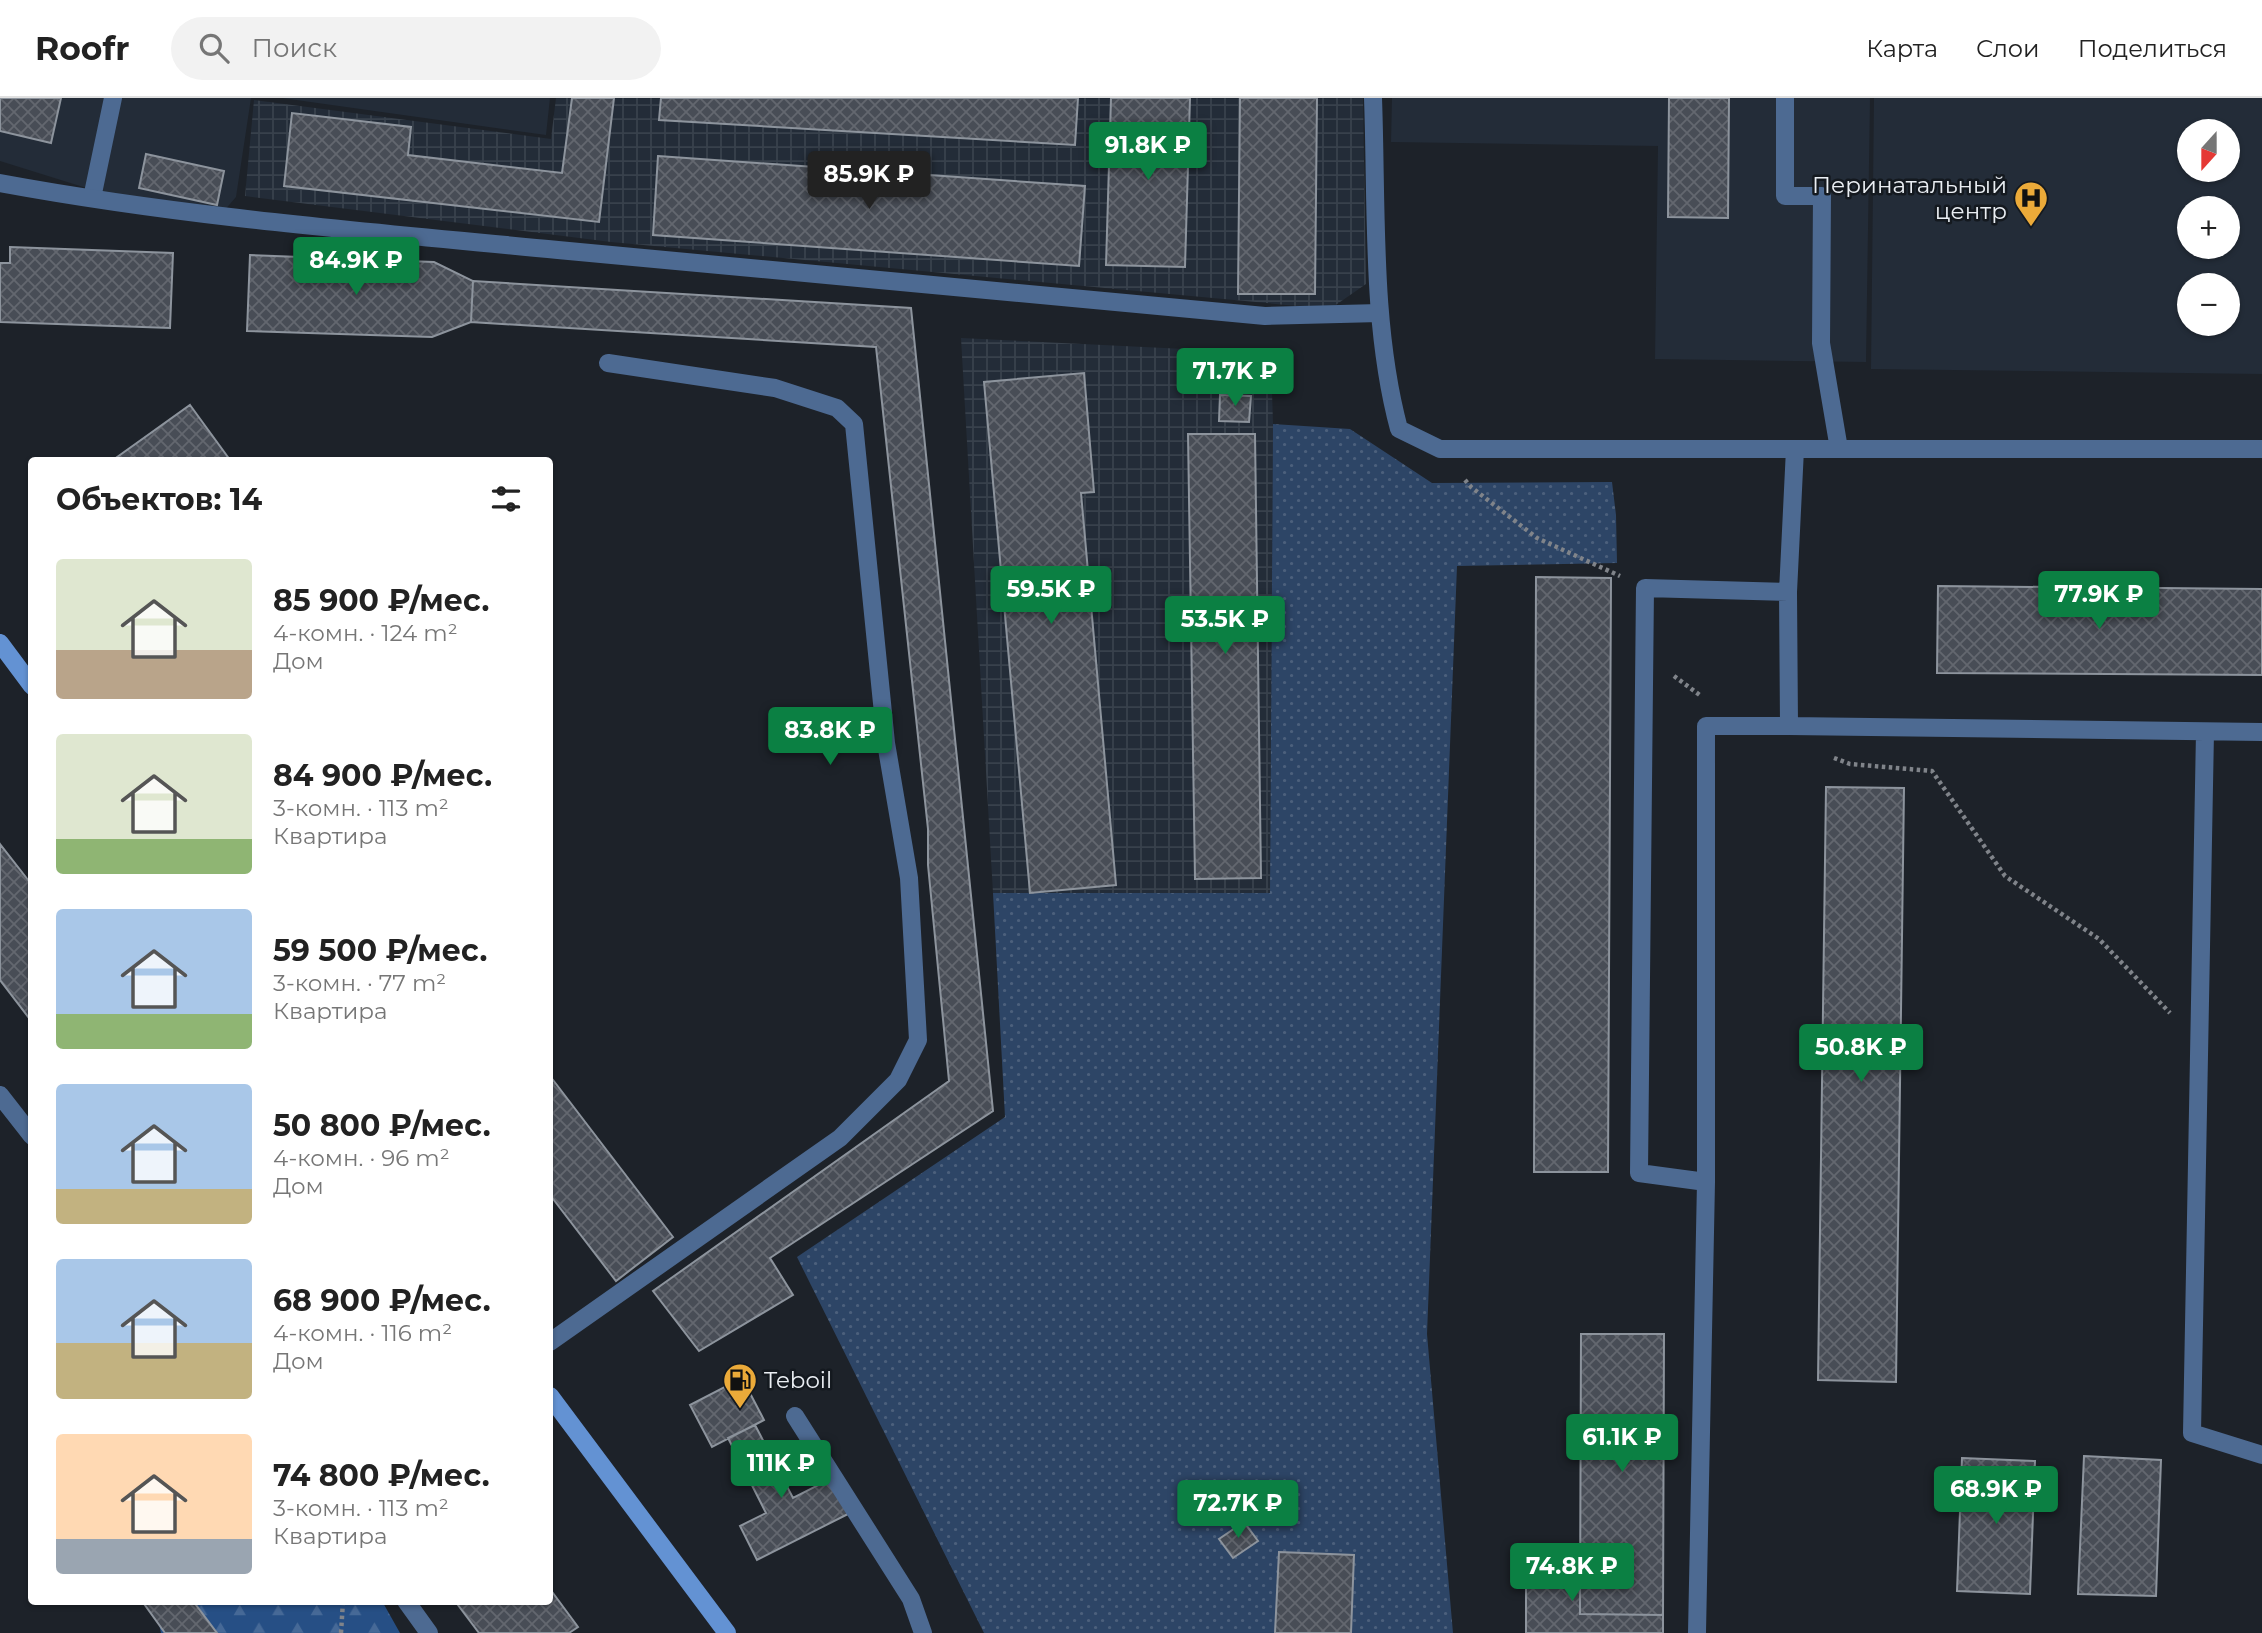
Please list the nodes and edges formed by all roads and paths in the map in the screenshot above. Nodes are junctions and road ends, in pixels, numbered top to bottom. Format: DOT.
graph roads {
  1 [pos="113,98"];
  2 [pos="1373,98"];
  3 [pos="1786,98"];
  4 [pos="0,183"];
  5 [pos="92,198"];
  6 [pos="1380,313"];
  7 [pos="608,363"];
  8 [pos="1795,449"];
  9 [pos="1839,449"];
  10 [pos="2262,449"];
  11 [pos="1788,592"];
  12 [pos="0,643"];
  13 [pos="28,681"];
  14 [pos="1789,726"];
  15 [pos="2205,732"];
  16 [pos="2262,732"];
  17 [pos="0,1095"];
  18 [pos="28,1131"];
  19 [pos="1706,1182"];
  20 [pos="553,1340"];
  21 [pos="553,1400"];
  22 [pos="795,1416"];
  23 [pos="2262,1455"];
  24 [pos="343,1605"];
  25 [pos="409,1605"];
  26 [pos="341,1633"];
  27 [pos="429,1633"];
  28 [pos="727,1633"];
  29 [pos="923,1633"];
  30 [pos="1697,1633"];
  1 -- 5 [label="street"];
  2 -- 6 [label="street"];
  3 -- 9 [label="street"];
  4 -- 5 [label="street"];
  5 -- 6 [label="street"];
  6 -- 8 [label="street"];
  7 -- 20 [label="street"];
  8 -- 9 [label="street"];
  8 -- 11 [label="street"];
  9 -- 10 [label="street"];
  11 -- 14 [label="street"];
  11 -- 19 [label="street"];
  12 -- 13 [label="main road"];
  14 -- 15 [label="street"];
  14 -- 19 [label="street"];
  15 -- 16 [label="street"];
  15 -- 23 [label="street"];
  17 -- 18 [label="street"];
  19 -- 30 [label="street"];
  21 -- 28 [label="main road"];
  22 -- 29 [label="street"];
  24 -- 26 [label="path"];
  25 -- 27 [label="street"];
}
